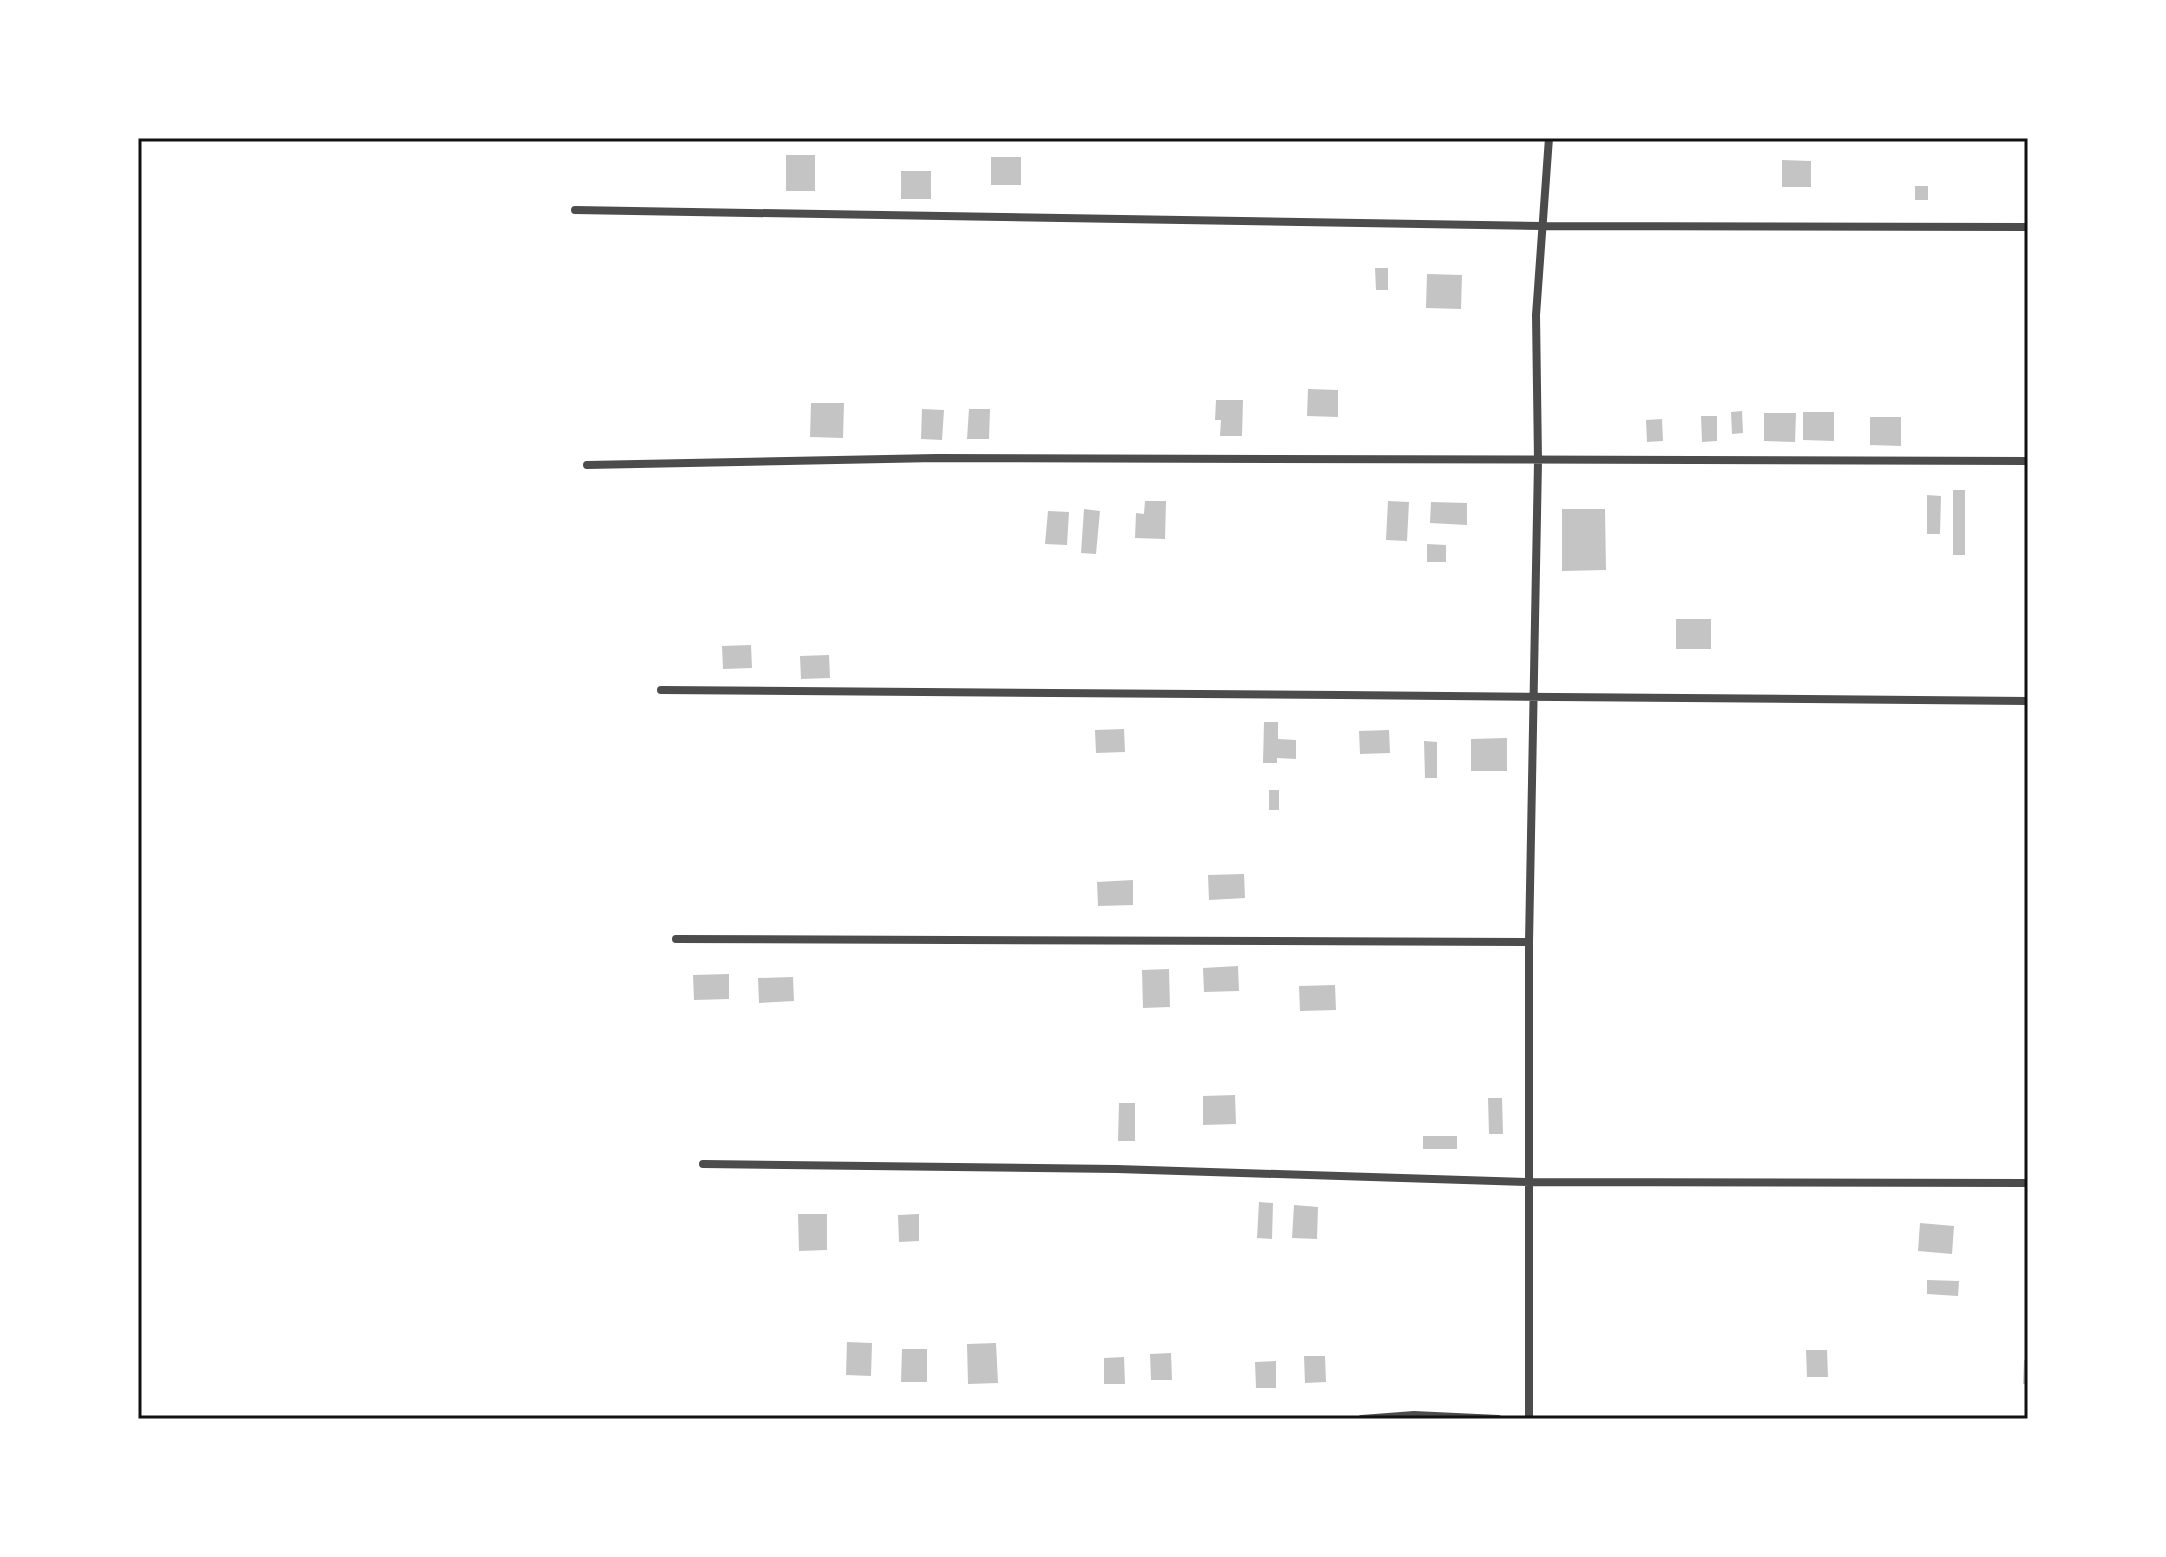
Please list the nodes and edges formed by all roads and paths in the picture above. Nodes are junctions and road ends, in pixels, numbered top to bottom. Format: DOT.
graph roads {
  1 [pos="1549,138"];
  2 [pos="575,210"];
  3 [pos="1541,226"];
  4 [pos="2028,227"];
  5 [pos="1538,461"];
  6 [pos="2028,461"];
  7 [pos="587,465"];
  8 [pos="661,690"];
  9 [pos="1532,699"];
  10 [pos="2028,701"];
  11 [pos="676,939"];
  12 [pos="1529,942"];
  13 [pos="703,1164"];
  14 [pos="1529,1182"];
  15 [pos="2028,1183"];
  16 [pos="1362,1419"];
  17 [pos="1498,1419"];
  18 [pos="1529,1419"];
  1 -- 3 [label="street"];
  2 -- 3 [label="street"];
  3 -- 4 [label="street"];
  3 -- 5 [label="street"];
  5 -- 6 [label="street"];
  5 -- 7 [label="street"];
  5 -- 9 [label="street"];
  8 -- 9 [label="street"];
  9 -- 10 [label="street"];
  9 -- 12 [label="street"];
  11 -- 12 [label="street"];
  12 -- 14 [label="street"];
  13 -- 14 [label="street"];
  14 -- 15 [label="street"];
  14 -- 18 [label="street"];
  16 -- 17 [label="street"];
}
